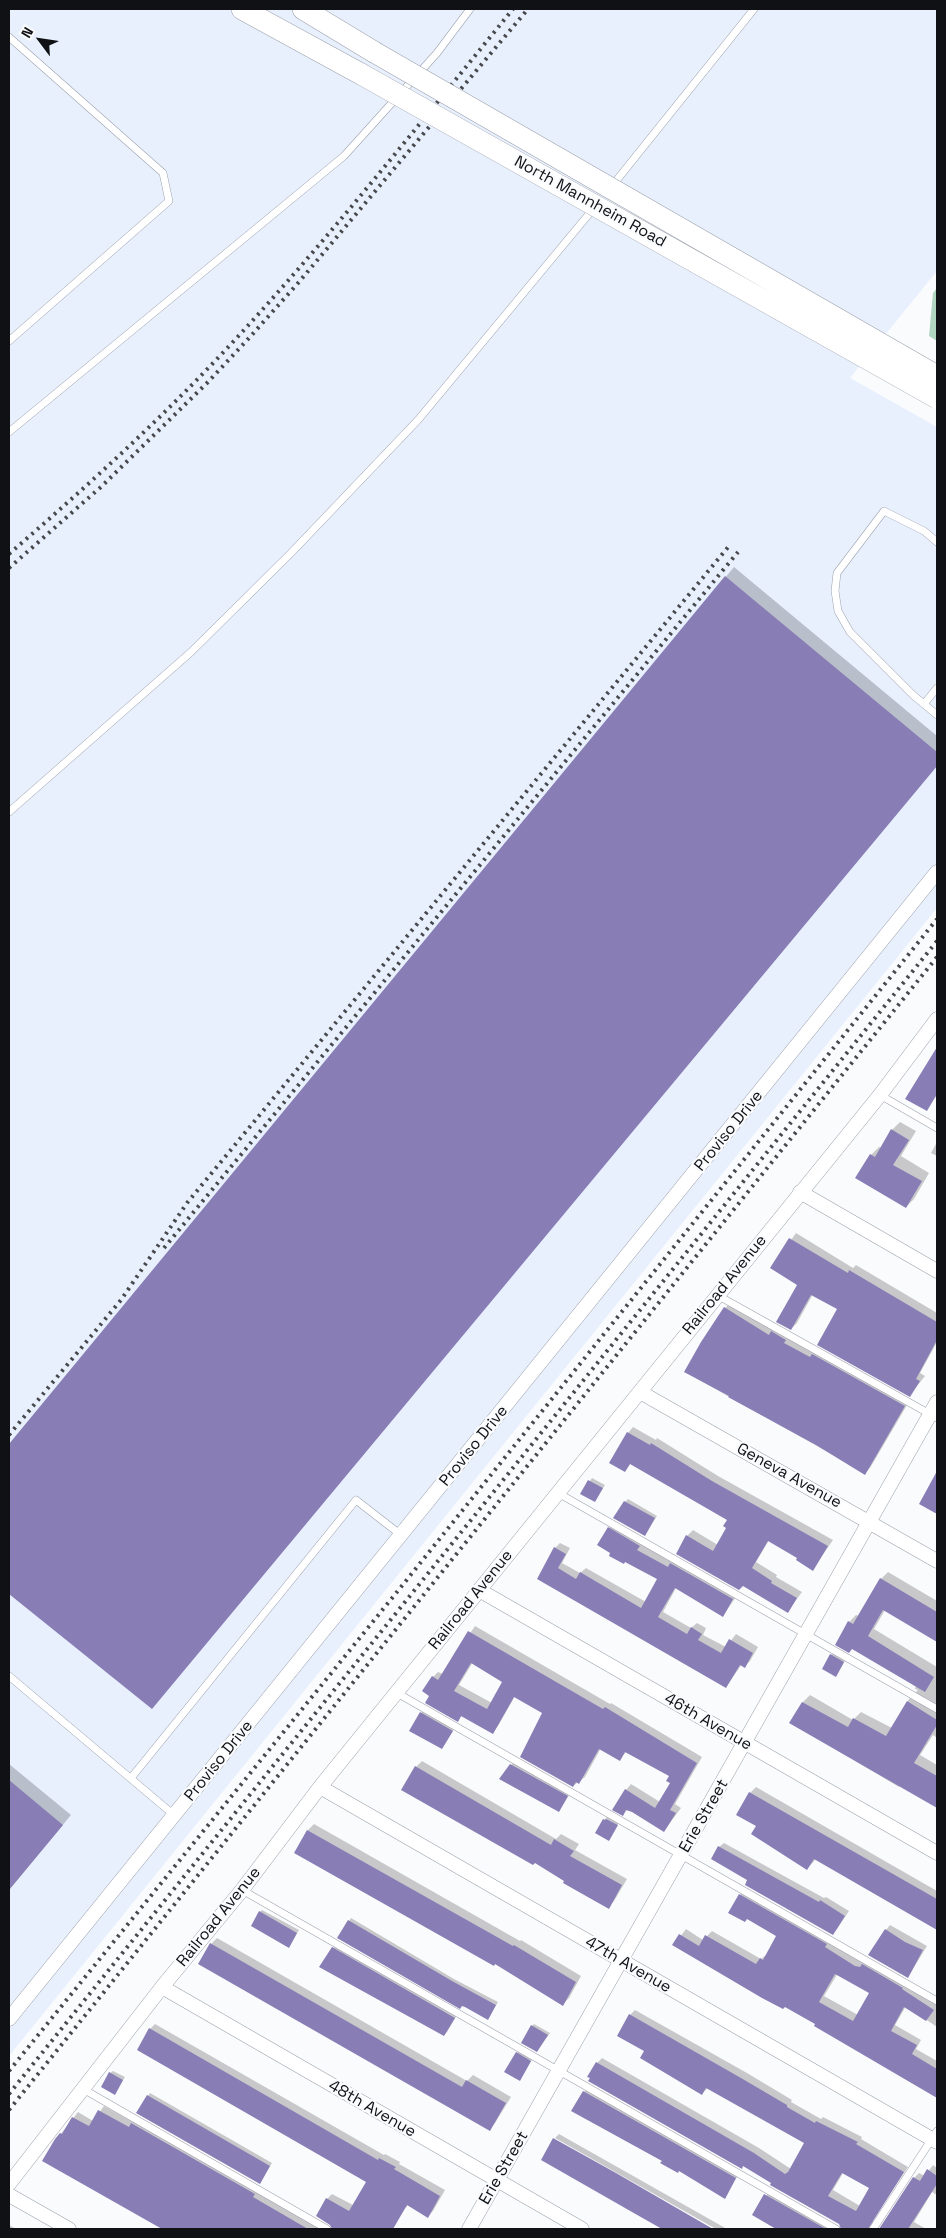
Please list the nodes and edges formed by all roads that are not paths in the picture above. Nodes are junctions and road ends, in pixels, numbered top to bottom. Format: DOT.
graph roads {
  1 [pos="242,9"];
  2 [pos="303,9"];
  3 [pos="470,9"];
  4 [pos="754,9"];
  5 [pos="9,38"];
  6 [pos="608,192"];
  7 [pos="602,199"];
  8 [pos="9,341"];
  9 [pos="937,376"];
  10 [pos="937,398"];
  11 [pos="9,432"];
  12 [pos="937,542"];
  13 [pos="937,688"];
  14 [pos="924,704"];
  15 [pos="937,715"];
  16 [pos="9,812"];
  17 [pos="937,872"];
  18 [pos="937,1019"];
  19 [pos="880,1095"];
  20 [pos="937,1128"];
  21 [pos="800,1192"];
  22 [pos="937,1271"];
  23 [pos="717,1294"];
  24 [pos="640,1392"];
  25 [pos="935,1411"];
  26 [pos="558,1492"];
  27 [pos="870,1522"];
  28 [pos="401,1535"];
  29 [pos="937,1561"];
  30 [pos="480,1590"];
  31 [pos="806,1634"];
  32 [pos="9,1676"];
  33 [pos="397,1693"];
  34 [pos="937,1710"];
  35 [pos="745,1743"];
  36 [pos="131,1778"];
  37 [pos="320,1787"];
  38 [pos="174,1816"];
  39 [pos="937,1853"];
  40 [pos="681,1855"];
  41 [pos="242,1890"];
  42 [pos="621,1961"];
  43 [pos="162,1987"];
  44 [pos="937,2001"];
  45 [pos="11,2012"];
  46 [pos="559,2071"];
  47 [pos="83,2089"];
  48 [pos="935,2137"];
  49 [pos="497,2181"];
  50 [pos="9,2184"];
  51 [pos="9,2195"];
  52 [pos="69,2229"];
  53 [pos="327,2229"];
  54 [pos="469,2229"];
  55 [pos="582,2229"];
  56 [pos="836,2229"];
  57 [pos="873,2229"];
  1 -- 10 [label="main road, North Mannheim Road, bridge"];
  2 -- 9 [label="main road, North Mannheim Road, bridge"];
  3 -- 11 [label="lane"];
  4 -- 6 [label="lane"];
  5 -- 8 [label="lane"];
  7 -- 16 [label="lane"];
  12 -- 14 [label="lane"];
  13 -- 14 [label="lane"];
  14 -- 15 [label="lane"];
  17 -- 28 [label="street, Proviso Drive"];
  18 -- 19 [label="street, Railroad Avenue"];
  19 -- 20 [label="lane"];
  19 -- 21 [label="street, Railroad Avenue"];
  21 -- 22 [label="street"];
  21 -- 23 [label="street, Railroad Avenue"];
  23 -- 24 [label="street, Railroad Avenue"];
  23 -- 25 [label="lane"];
  24 -- 26 [label="street, Railroad Avenue"];
  24 -- 27 [label="street, Geneva Avenue"];
  25 -- 27 [label="street, Erie Street"];
  26 -- 30 [label="street, Railroad Avenue"];
  26 -- 31 [label="lane"];
  27 -- 29 [label="street, Geneva Avenue"];
  27 -- 31 [label="street, Erie Street"];
  28 -- 36 [label="lane"];
  28 -- 38 [label="street, Proviso Drive"];
  30 -- 33 [label="street, Railroad Avenue"];
  30 -- 35 [label="street, 46th Avenue"];
  31 -- 34 [label="lane"];
  31 -- 35 [label="street, Erie Street"];
  32 -- 36 [label="lane"];
  33 -- 37 [label="street, Railroad Avenue"];
  33 -- 40 [label="lane"];
  35 -- 39 [label="street, 46th Avenue"];
  35 -- 40 [label="street, Erie Street"];
  36 -- 38 [label="lane"];
  37 -- 41 [label="street, Railroad Avenue"];
  37 -- 42 [label="street, 47th Avenue"];
  38 -- 45 [label="street, Proviso Drive"];
  40 -- 42 [label="street, Erie Street"];
  40 -- 44 [label="lane"];
  41 -- 43 [label="street, Railroad Avenue"];
  41 -- 46 [label="lane"];
  42 -- 46 [label="street, Erie Street"];
  42 -- 48 [label="street, 47th Avenue"];
  43 -- 47 [label="street, Railroad Avenue"];
  43 -- 49 [label="street, 48th Avenue"];
  46 -- 49 [label="street, Erie Street"];
  46 -- 56 [label="lane"];
  47 -- 50 [label="street, Railroad Avenue"];
  47 -- 53 [label="lane"];
  48 -- 57 [label="lane"];
  49 -- 54 [label="street, Erie Street"];
  49 -- 55 [label="street, 48th Avenue"];
  51 -- 52 [label="street"];
}
